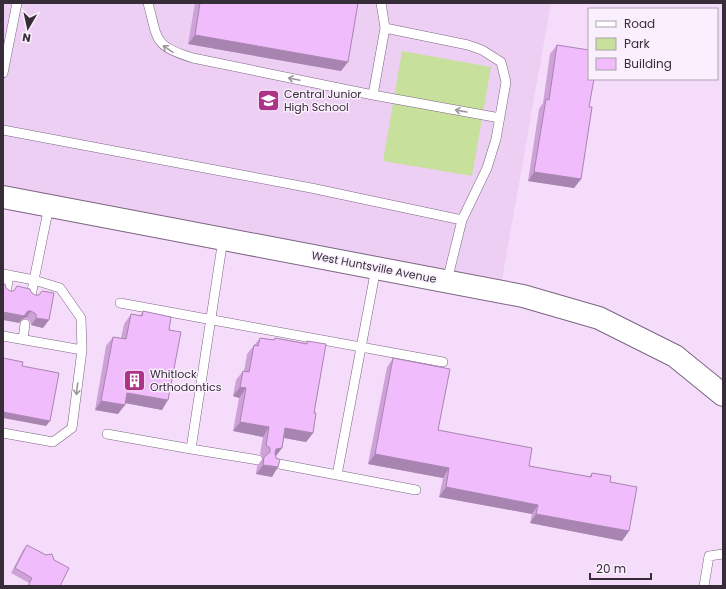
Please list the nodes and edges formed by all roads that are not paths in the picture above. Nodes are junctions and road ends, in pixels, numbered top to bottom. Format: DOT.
graph roads {
  1 [pos="17,3"];
  2 [pos="148,3"];
  3 [pos="381,3"];
  4 [pos="385,28"];
  5 [pos="3,73"];
  6 [pos="373,95"];
  7 [pos="500,118"];
  8 [pos="3,130"];
  9 [pos="3,197"];
  10 [pos="49,206"];
  11 [pos="462,220"];
  12 [pos="223,239"];
  13 [pos="376,268"];
  14 [pos="6,275"];
  15 [pos="34,280"];
  16 [pos="447,281"];
  17 [pos="6,293"];
  18 [pos="30,297"];
  19 [pos="120,303"];
  20 [pos="211,319"];
  21 [pos="25,324"];
  22 [pos="3,336"];
  23 [pos="23,339"];
  24 [pos="362,347"];
  25 [pos="82,350"];
  26 [pos="443,362"];
  27 [pos="723,395"];
  28 [pos="3,433"];
  29 [pos="107,434"];
  30 [pos="191,448"];
  31 [pos="258,460"];
  32 [pos="274,463"];
  33 [pos="337,476"];
  34 [pos="416,490"];
  35 [pos="723,554"];
  36 [pos="704,586"];
  1 -- 5 [label="lane"];
  6 -- 2 [label="lane, one-way"];
  3 -- 4 [label="lane"];
  4 -- 6 [label="lane"];
  4 -- 7 [label="lane"];
  7 -- 6 [label="lane, one-way"];
  7 -- 11 [label="lane"];
  8 -- 11 [label="lane"];
  9 -- 10 [label="main road, West Huntsville Avenue"];
  10 -- 12 [label="main road, West Huntsville Avenue"];
  10 -- 15 [label="lane"];
  11 -- 16 [label="lane"];
  12 -- 13 [label="main road, West Huntsville Avenue"];
  12 -- 20 [label="lane"];
  13 -- 16 [label="main road, West Huntsville Avenue"];
  13 -- 24 [label="lane"];
  14 -- 15 [label="lane"];
  14 -- 17 [label="lane"];
  15 -- 18 [label="lane"];
  15 -- 25 [label="lane"];
  16 -- 27 [label="main road, West Huntsville Avenue"];
  19 -- 20 [label="lane"];
  20 -- 24 [label="lane"];
  20 -- 30 [label="lane"];
  21 -- 23 [label="lane"];
  22 -- 23 [label="lane"];
  23 -- 25 [label="lane"];
  24 -- 26 [label="lane"];
  24 -- 33 [label="lane"];
  25 -- 28 [label="lane, one-way"];
  29 -- 30 [label="lane"];
  30 -- 31 [label="lane"];
  32 -- 33 [label="lane"];
  33 -- 34 [label="lane"];
  35 -- 36 [label="lane"];
}
